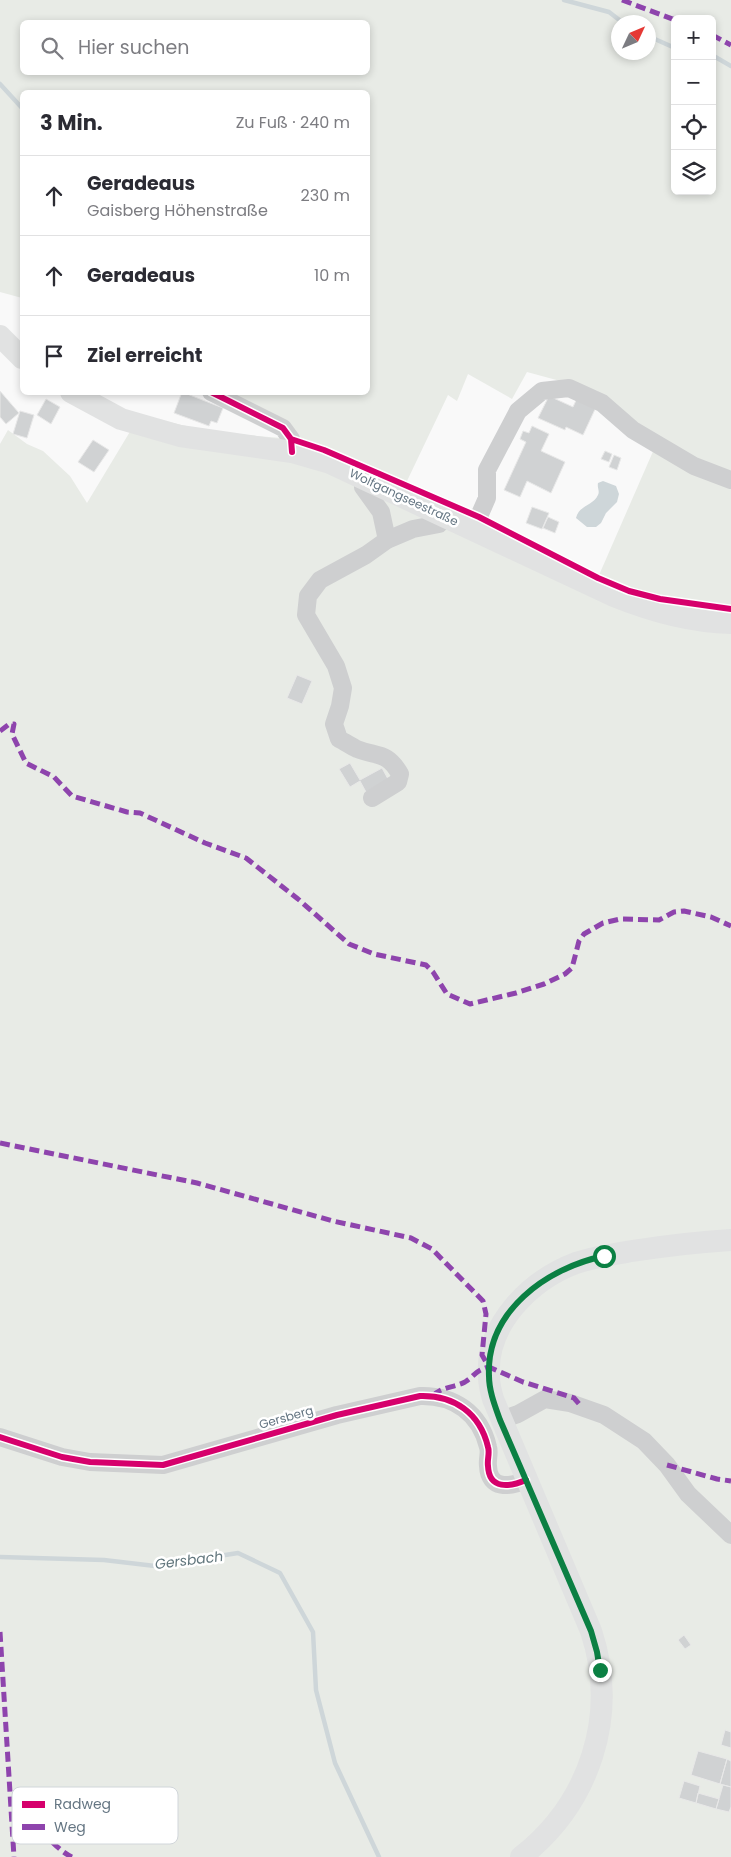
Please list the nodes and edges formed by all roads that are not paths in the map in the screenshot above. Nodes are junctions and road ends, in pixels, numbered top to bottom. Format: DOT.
graph roads {
  1 [pos="0,336"];
  2 [pos="20,356"];
  3 [pos="77,395"];
  4 [pos="217,395"];
  5 [pos="292,452"];
  6 [pos="365,478"];
  7 [pos="731,480"];
  8 [pos="445,516"];
  9 [pos="473,530"];
  10 [pos="387,540"];
  11 [pos="731,623"];
  12 [pos="372,798"];
  13 [pos="731,1240"];
  14 [pos="500,1420"];
  15 [pos="0,1437"];
  16 [pos="526,1480"];
  17 [pos="731,1535"];
  18 [pos="521,1857"];
  1 -- 2 [label="main road"];
  3 -- 5 [label="main road, Wolfgangseestraße"];
  4 -- 5 [label="street"];
  5 -- 6 [label="main road, Wolfgangseestraße"];
  6 -- 8 [label="main road, Wolfgangseestraße"];
  6 -- 10 [label="street"];
  7 -- 9 [label="street"];
  8 -- 9 [label="main road, Wolfgangseestraße"];
  8 -- 10 [label="street"];
  9 -- 11 [label="main road, Wolfgangseestraße"];
  10 -- 12 [label="street"];
  13 -- 14 [label="main road"];
  14 -- 16 [label="main road"];
  14 -- 17 [label="street"];
  15 -- 16 [label="street, Gersberg"];
  16 -- 18 [label="main road"];
}
